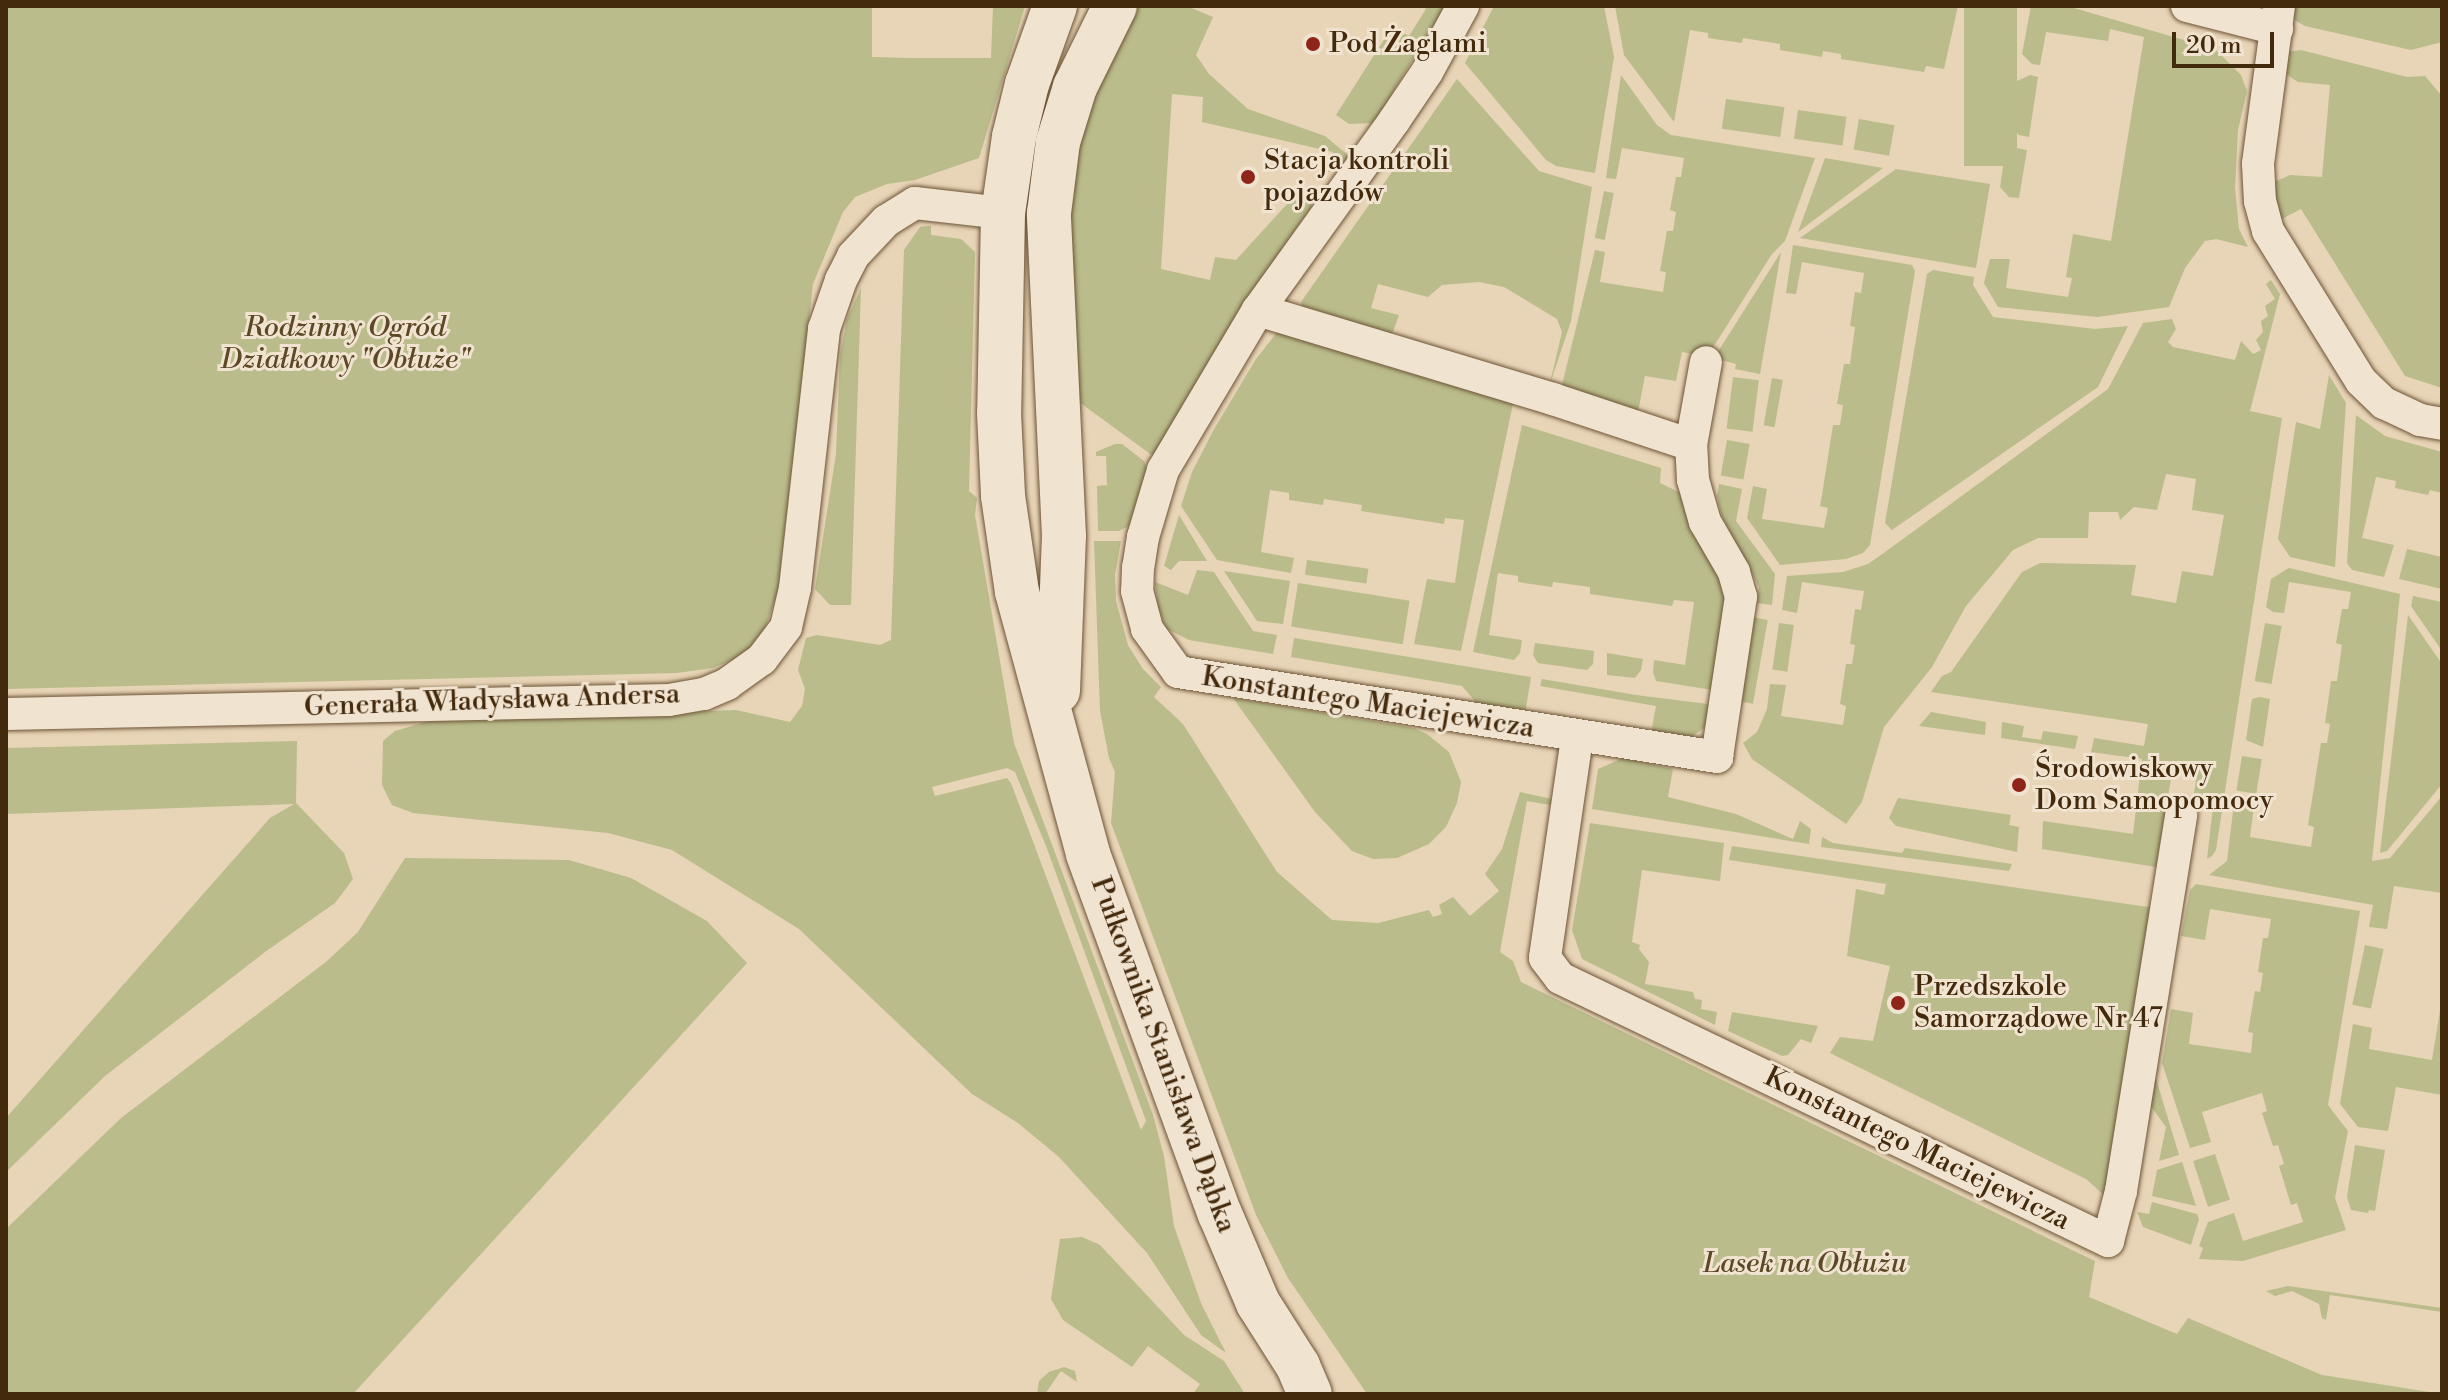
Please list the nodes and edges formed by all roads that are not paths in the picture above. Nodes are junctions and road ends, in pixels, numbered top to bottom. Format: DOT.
graph roads {
  1 [pos="1055,6"];
  2 [pos="1115,6"];
  3 [pos="1463,6"];
  4 [pos="2187,6"];
  5 [pos="2278,18"];
  6 [pos="1003,213"];
  7 [pos="1049,213"];
  8 [pos="1258,310"];
  9 [pos="1706,362"];
  10 [pos="2442,424"];
  11 [pos="1691,445"];
  12 [pos="6,714"];
  13 [pos="1056,733"];
  14 [pos="1577,738"];
  15 [pos="2181,815"];
  16 [pos="1312,1385"];
  1 -- 6 [label="main road, Pułkownika Stanisława Dąbka"];
  2 -- 7 [label="main road, Pułkownika Stanisława Dąbka"];
  3 -- 8 [label="street, Konstantego Maciejewicza"];
  4 -- 5 [label="street"];
  5 -- 10 [label="street"];
  6 -- 7 [label="main road"];
  6 -- 12 [label="street, Generała Władysława Andersa"];
  6 -- 13 [label="main road, Pułkownika Stanisława Dąbka"];
  7 -- 13 [label="main road, Pułkownika Stanisława Dąbka"];
  8 -- 11 [label="street"];
  8 -- 14 [label="street, Konstantego Maciejewicza"];
  9 -- 11 [label="street, Konstantego Maciejewicza"];
  11 -- 14 [label="street, Konstantego Maciejewicza"];
  13 -- 16 [label="main road, Pułkownika Stanisława Dąbka"];
  14 -- 15 [label="street, Konstantego Maciejewicza"];
}
